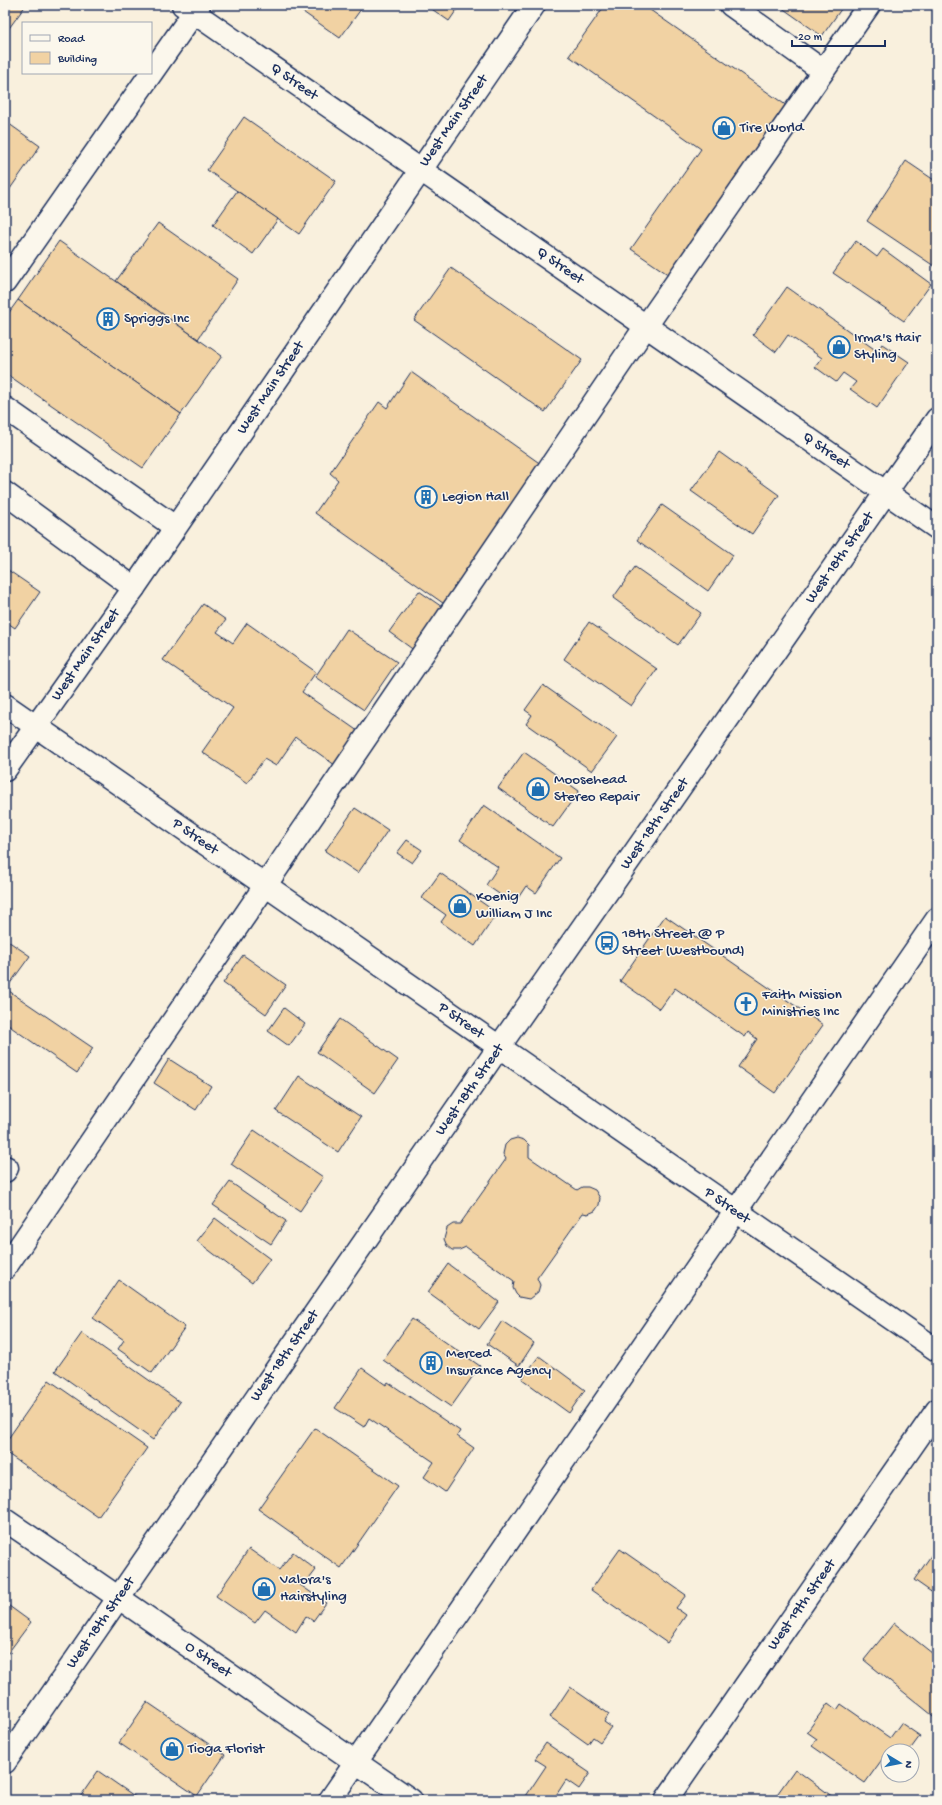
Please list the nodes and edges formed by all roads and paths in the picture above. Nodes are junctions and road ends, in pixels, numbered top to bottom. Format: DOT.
graph roads {
  1 [pos="534,5"];
  2 [pos="731,5"];
  3 [pos="869,5"];
  4 [pos="192,7"];
  5 [pos="152,66"];
  6 [pos="823,71"];
  7 [pos="146,74"];
  8 [pos="420,169"];
  9 [pos="5,282"];
  10 [pos="646,326"];
  11 [pos="5,408"];
  12 [pos="937,419"];
  13 [pos="886,492"];
  14 [pos="5,494"];
  15 [pos="175,528"];
  16 [pos="937,528"];
  17 [pos="134,588"];
  18 [pos="5,706"];
  19 [pos="36,726"];
  20 [pos="5,770"];
  21 [pos="265,886"];
  22 [pos="937,920"];
  23 [pos="499,1047"];
  24 [pos="5,1167"];
  25 [pos="5,1170"];
  26 [pos="736,1212"];
  27 [pos="5,1268"];
  28 [pos="937,1350"];
  29 [pos="937,1410"];
  30 [pos="5,1520"];
  31 [pos="119,1597"];
  32 [pos="5,1762"];
  33 [pos="356,1763"];
  34 [pos="330,1800"];
  35 [pos="411,1800"];
  36 [pos="666,1800"];
  1 -- 8 [label="street, West Main Street"];
  2 -- 6 [label="street"];
  3 -- 6 [label="street"];
  4 -- 5 [label="street"];
  4 -- 8 [label="street, Q Street"];
  6 -- 10 [label="street"];
  7 -- 9 [label="street"];
  8 -- 10 [label="street, Q Street"];
  8 -- 15 [label="street, West Main Street"];
  10 -- 13 [label="street, Q Street"];
  10 -- 21 [label="street"];
  11 -- 15 [label="street"];
  12 -- 13 [label="street, West 18th Street"];
  13 -- 16 [label="street, Q Street"];
  13 -- 23 [label="street, West 18th Street"];
  14 -- 17 [label="street"];
  15 -- 17 [label="street, West Main Street"];
  17 -- 19 [label="street, West Main Street"];
  18 -- 19 [label="street, P Street"];
  19 -- 20 [label="street, West Main Street"];
  19 -- 21 [label="street, P Street"];
  21 -- 23 [label="street, P Street"];
  21 -- 27 [label="street"];
  22 -- 26 [label="street"];
  23 -- 26 [label="street, P Street"];
  23 -- 31 [label="street, West 18th Street"];
  24 -- 25 [label="street"];
  26 -- 28 [label="street, P Street"];
  26 -- 33 [label="street"];
  29 -- 36 [label="street, West 19th Street"];
  30 -- 31 [label="street, O Street"];
  31 -- 32 [label="street, West 18th Street"];
  31 -- 33 [label="street, O Street"];
  33 -- 34 [label="street"];
  33 -- 35 [label="street, O Street"];
}
